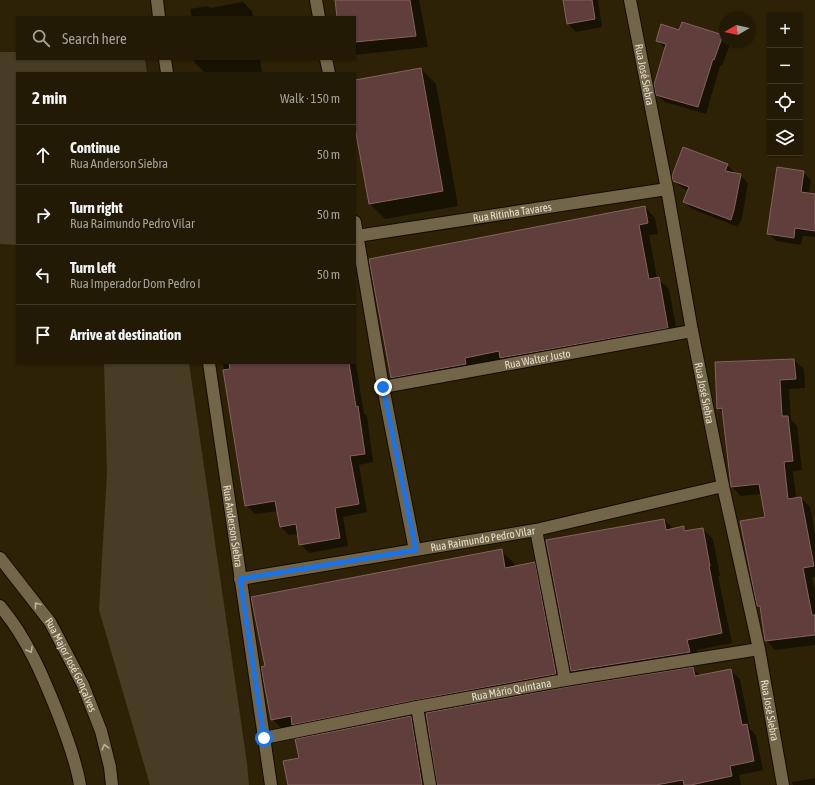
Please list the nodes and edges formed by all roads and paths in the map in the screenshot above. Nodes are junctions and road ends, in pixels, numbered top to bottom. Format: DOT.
graph roads {
  1 [pos="157,0"];
  2 [pos="316,0"];
  3 [pos="630,0"];
  4 [pos="159,16"];
  5 [pos="319,16"];
  6 [pos="165,60"];
  7 [pos="326,60"];
  8 [pos="167,72"];
  9 [pos="329,72"];
  10 [pos="668,190"];
  11 [pos="356,229"];
  12 [pos="357,236"];
  13 [pos="692,330"];
  14 [pos="209,364"];
  15 [pos="383,387"];
  16 [pos="723,486"];
  17 [pos="536,530"];
  18 [pos="416,550"];
  19 [pos="0,558"];
  20 [pos="240,579"];
  21 [pos="0,606"];
  22 [pos="759,649"];
  23 [pos="565,680"];
  24 [pos="417,707"];
  25 [pos="264,738"];
  26 [pos="80,785"];
  27 [pos="112,785"];
  28 [pos="271,785"];
  29 [pos="430,785"];
  30 [pos="783,785"];
  1 -- 4 [label="street"];
  2 -- 5 [label="street"];
  3 -- 10 [label="street, Rua José Siebra"];
  6 -- 8 [label="street"];
  7 -- 9 [label="street"];
  10 -- 12 [label="street, Rua Ritinha Tavares"];
  10 -- 13 [label="street, Rua José Siebra"];
  11 -- 12 [label="street"];
  12 -- 15 [label="street"];
  13 -- 15 [label="street, Rua Walter Justo"];
  13 -- 16 [label="street, Rua José Siebra"];
  14 -- 20 [label="street, Rua Anderson Siebra"];
  15 -- 18 [label="street"];
  16 -- 17 [label="street, Rua Raimundo Pedro Vilar"];
  16 -- 22 [label="street, Rua José Siebra"];
  17 -- 18 [label="street, Rua Raimundo Pedro Vilar"];
  17 -- 23 [label="street"];
  18 -- 20 [label="street, Rua Raimundo Pedro Vilar"];
  27 -- 19 [label="street, Rua Major José Gonçalves, one-way"];
  20 -- 25 [label="street, Rua Anderson Siebra"];
  21 -- 26 [label="street, one-way"];
  22 -- 23 [label="street, Rua Mário Quintana"];
  22 -- 30 [label="street, Rua José Siebra"];
  23 -- 24 [label="street, Rua Mário Quintana"];
  24 -- 25 [label="street, Rua Mário Quintana"];
  24 -- 29 [label="street"];
  25 -- 28 [label="street, Rua Anderson Siebra"];
}
